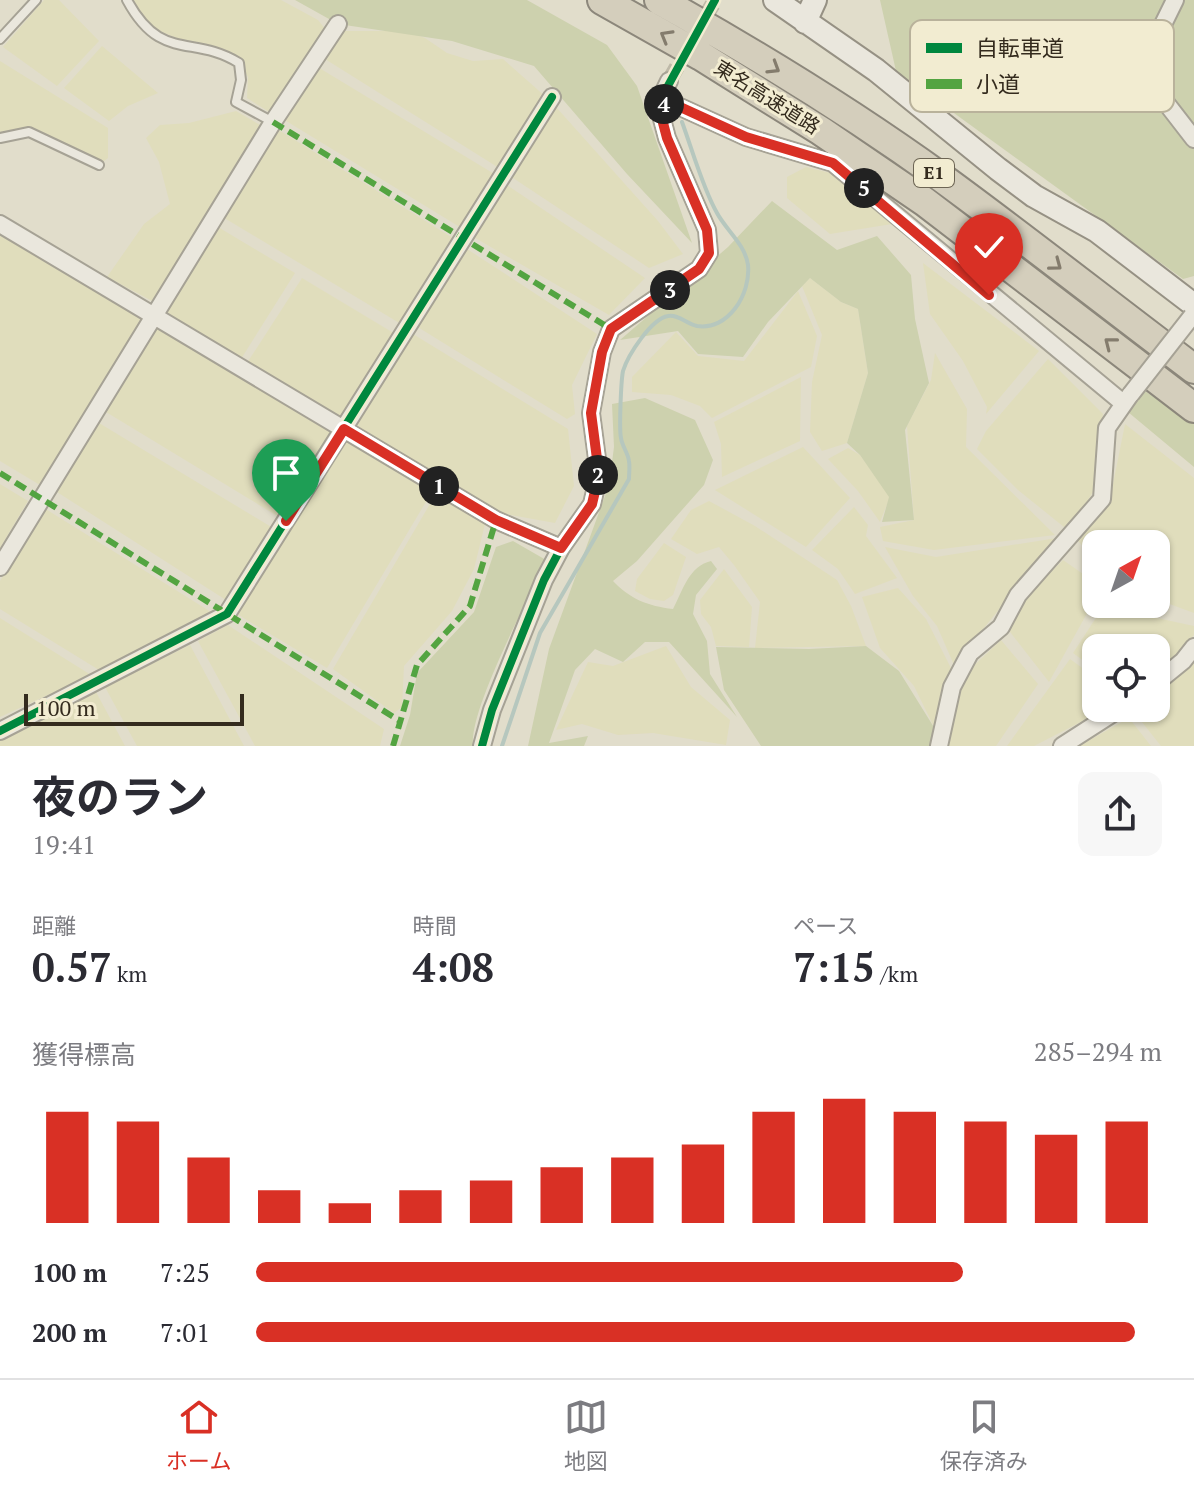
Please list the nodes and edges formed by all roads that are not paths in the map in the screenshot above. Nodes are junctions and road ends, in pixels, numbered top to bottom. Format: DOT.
graph roads {
  1 [pos="36,0"];
  2 [pos="127,0"];
  3 [pos="602,0"];
  4 [pos="659,0"];
  5 [pos="775,0"];
  6 [pos="815,0"];
  7 [pos="1175,0"];
  8 [pos="1165,20"];
  9 [pos="805,22"];
  10 [pos="338,24"];
  11 [pos="0,39"];
  12 [pos="669,81"];
  13 [pos="552,97"];
  14 [pos="910,97"];
  15 [pos="658,104"];
  16 [pos="928,112"];
  17 [pos="1173,112"];
  18 [pos="273,122"];
  19 [pos="0,138"];
  20 [pos="1194,139"];
  21 [pos="99,165"];
  22 [pos="0,224"];
  23 [pos="1193,312"];
  24 [pos="155,315"];
  25 [pos="1194,369"];
  26 [pos="1127,398"];
  27 [pos="1194,408"];
  28 [pos="344,429"];
  29 [pos="561,548"];
  30 [pos="0,567"];
  31 [pos="1194,647"];
  32 [pos="1170,672"];
  33 [pos="1099,722"];
  34 [pos="0,731"];
  35 [pos="482,746"];
  36 [pos="939,746"];
  37 [pos="1062,746"];
  1 -- 11 [label="lane"];
  2 -- 18 [label="lane"];
  27 -- 3 [label="highway, 東名高速道路 / E1, one-way"];
  4 -- 25 [label="highway, 東名高速道路 / E1, one-way"];
  5 -- 9 [label="street"];
  6 -- 9 [label="street"];
  7 -- 8 [label="street"];
  9 -- 14 [label="street"];
  10 -- 18 [label="street"];
  12 -- 15 [label="street"];
  13 -- 28 [label="street"];
  15 -- 26 [label="street"];
  15 -- 29 [label="street"];
  16 -- 23 [label="street"];
  17 -- 20 [label="street"];
  18 -- 24 [label="street"];
  19 -- 21 [label="lane"];
  22 -- 24 [label="street"];
  23 -- 26 [label="street, bridge"];
  24 -- 28 [label="street"];
  24 -- 30 [label="street"];
  26 -- 36 [label="street"];
  28 -- 29 [label="street"];
  28 -- 34 [label="street"];
  29 -- 35 [label="street"];
  31 -- 32 [label="street"];
  33 -- 37 [label="street"];
}
